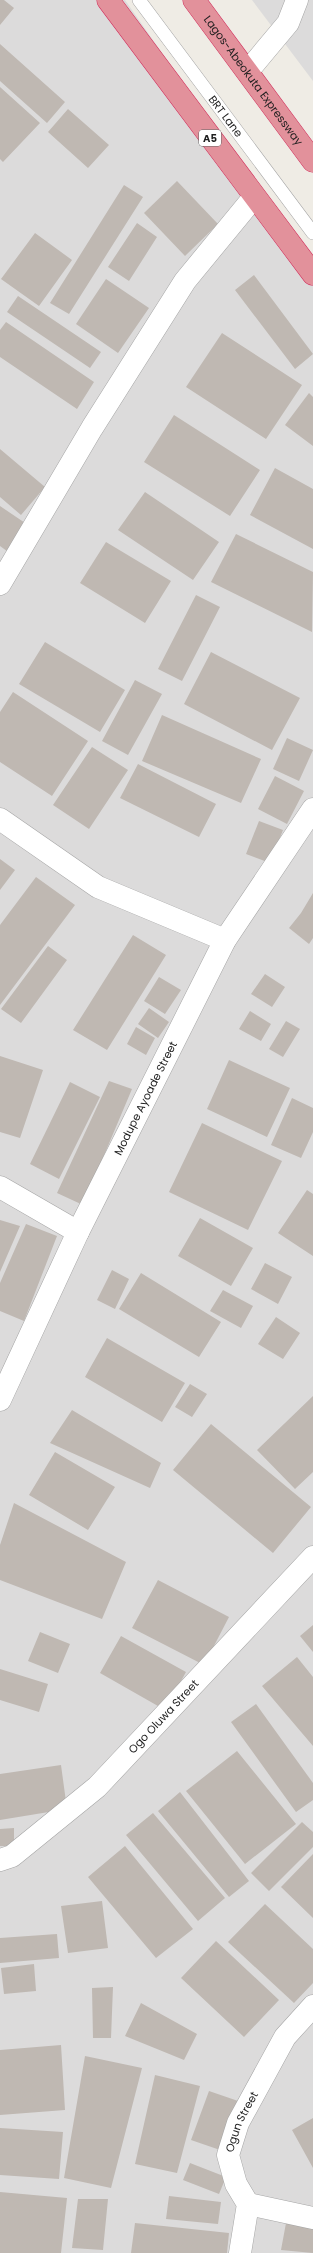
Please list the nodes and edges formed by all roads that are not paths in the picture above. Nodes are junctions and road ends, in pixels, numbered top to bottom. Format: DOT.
graph roads {
  1 [pos="108,0"];
  2 [pos="139,0"];
  3 [pos="194,0"];
  4 [pos="297,0"];
  5 [pos="248,71"];
  6 [pos="313,160"];
  7 [pos="254,197"];
  8 [pos="313,233"];
  9 [pos="313,274"];
  10 [pos="0,584"];
  11 [pos="313,809"];
  12 [pos="0,819"];
  13 [pos="225,940"];
  14 [pos="0,1187"];
  15 [pos="78,1232"];
  16 [pos="0,1400"];
  17 [pos="313,1557"];
  18 [pos="0,1860"];
  19 [pos="313,2006"];
  20 [pos="248,2204"];
  21 [pos="313,2218"];
  22 [pos="240,2253"];
  1 -- 7 [label="highway, A5"];
  2 -- 8 [label="lane, BRT Lane"];
  3 -- 5 [label="highway, Lagos-Abeokuta Expressway"];
  4 -- 5 [label="street"];
  5 -- 6 [label="highway, Lagos-Abeokuta Expressway"];
  7 -- 9 [label="highway, A5"];
  7 -- 10 [label="street"];
  11 -- 13 [label="street, Modupe Ayoade Street"];
  12 -- 13 [label="street"];
  13 -- 15 [label="street, Modupe Ayoade Street"];
  14 -- 15 [label="street"];
  15 -- 16 [label="street, Modupe Ayoade Street"];
  17 -- 18 [label="street, Ogo Oluwa Street"];
  19 -- 20 [label="street, Ogun Street"];
  20 -- 21 [label="street"];
  20 -- 22 [label="street"];
}
